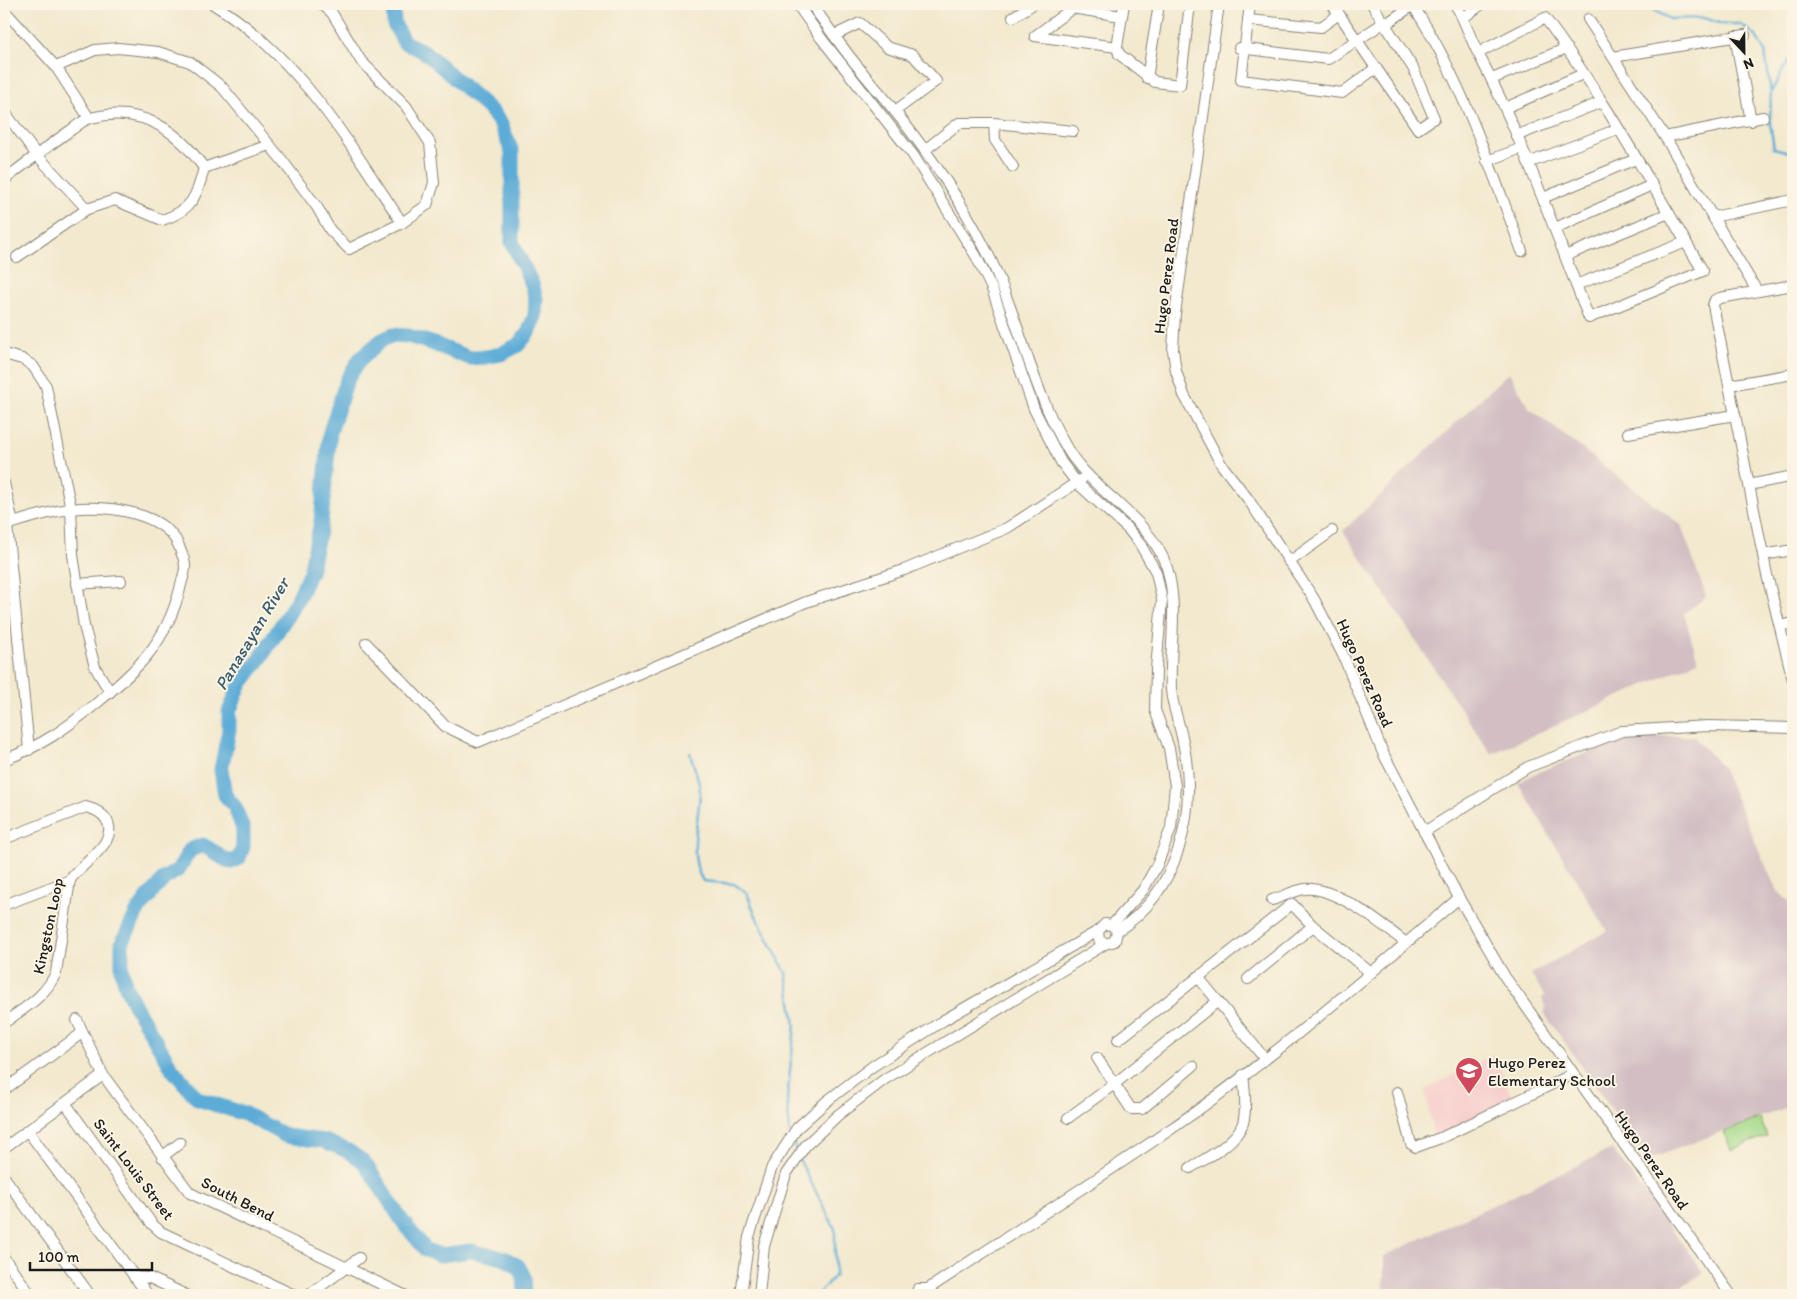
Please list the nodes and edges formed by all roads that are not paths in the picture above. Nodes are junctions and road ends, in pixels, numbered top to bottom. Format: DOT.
graph roads {
  1 [pos="12,4"];
  2 [pos="213,4"];
  3 [pos="322,4"];
  4 [pos="797,4"];
  5 [pos="811,4"];
  6 [pos="1124,4"];
  7 [pos="1159,4"];
  8 [pos="1190,4"];
  9 [pos="1218,4"];
  10 [pos="1250,4"];
  11 [pos="1332,4"];
  12 [pos="1372,4"];
  13 [pos="1412,4"];
  14 [pos="1455,4"];
  15 [pos="1482,4"];
  16 [pos="1026,6"];
  17 [pos="1075,6"];
  18 [pos="4,8"];
  19 [pos="1339,14"];
  20 [pos="1121,16"];
  21 [pos="1013,17"];
  22 [pos="1463,18"];
  23 [pos="1588,19"];
  24 [pos="1248,20"];
  25 [pos="1386,23"];
  26 [pos="835,35"];
  27 [pos="1357,40"];
  28 [pos="1117,47"];
  29 [pos="1241,48"];
  30 [pos="1567,48"];
  31 [pos="1478,53"];
  32 [pos="1613,57"];
  33 [pos="56,67"];
  34 [pos="1376,68"];
  35 [pos="1583,74"];
  36 [pos="1146,78"];
  37 [pos="1492,79"];
  38 [pos="1602,102"];
  39 [pos="1504,108"];
  40 [pos="895,110"];
  41 [pos="4,111"];
  42 [pos="1763,117"];
  43 [pos="89,118"];
  44 [pos="1752,120"];
  45 [pos="994,123"];
  46 [pos="1618,129"];
  47 [pos="1074,130"];
  48 [pos="1516,136"];
  49 [pos="1665,137"];
  50 [pos="269,145"];
  51 [pos="1522,148"];
  52 [pos="925,150"];
  53 [pos="36,154"];
  54 [pos="1636,159"];
  55 [pos="1487,161"];
  56 [pos="1528,164"];
  57 [pos="1013,167"];
  58 [pos="204,168"];
  59 [pos="4,180"];
  60 [pos="1652,185"];
  61 [pos="1543,198"];
  62 [pos="1793,200"];
  63 [pos="87,210"];
  64 [pos="1669,213"];
  65 [pos="1713,217"];
  66 [pos="402,223"];
  67 [pos="1555,228"];
  68 [pos="1686,242"];
  69 [pos="1522,251"];
  70 [pos="1565,256"];
  71 [pos="16,257"];
  72 [pos="1793,284"];
  73 [pos="1576,285"];
  74 [pos="1757,291"];
  75 [pos="4,354"];
  76 [pos="1793,374"];
  77 [pos="1729,385"];
  78 [pos="1735,415"];
  79 [pos="1628,433"];
  80 [pos="1086,475"];
  81 [pos="1793,476"];
  82 [pos="4,483"];
  83 [pos="1077,483"];
  84 [pos="1749,485"];
  85 [pos="71,509"];
  86 [pos="8,525"];
  87 [pos="1332,531"];
  88 [pos="1793,550"];
  89 [pos="1763,554"];
  90 [pos="1288,562"];
  91 [pos="1167,568"];
  92 [pos="1156,572"];
  93 [pos="122,582"];
  94 [pos="77,584"];
  95 [pos="1793,623"];
  96 [pos="1780,626"];
  97 [pos="366,643"];
  98 [pos="1793,677"];
  99 [pos="110,692"];
  100 [pos="1793,728"];
  101 [pos="29,750"];
  102 [pos="4,760"];
  103 [pos="1424,832"];
  104 [pos="4,838"];
  105 [pos="70,880"];
  106 [pos="1460,898"];
  107 [pos="1272,900"];
  108 [pos="4,905"];
  109 [pos="1313,926"];
  110 [pos="1114,928"];
  111 [pos="1098,931"];
  112 [pos="1406,943"];
  113 [pos="1105,944"];
  114 [pos="1371,973"];
  115 [pos="1198,977"];
  116 [pos="1248,979"];
  117 [pos="1218,1001"];
  118 [pos="77,1020"];
  119 [pos="4,1022"];
  120 [pos="82,1033"];
  121 [pos="1118,1040"];
  122 [pos="1097,1058"];
  123 [pos="1266,1059"];
  124 [pos="1194,1066"];
  125 [pos="1574,1074"];
  126 [pos="102,1075"];
  127 [pos="1243,1075"];
  128 [pos="1113,1086"];
  129 [pos="4,1090"];
  130 [pos="1397,1092"];
  131 [pos="66,1104"];
  132 [pos="1068,1118"];
  133 [pos="27,1130"];
  134 [pos="180,1142"];
  135 [pos="4,1148"];
  136 [pos="162,1157"];
  137 [pos="1190,1168"];
  138 [pos="4,1177"];
  139 [pos="4,1258"];
  140 [pos="359,1258"];
  141 [pos="347,1268"];
  142 [pos="134,1277"];
  143 [pos="918,1289"];
  144 [pos="31,1295"];
  145 [pos="90,1295"];
  146 [pos="148,1295"];
  147 [pos="186,1295"];
  148 [pos="294,1295"];
  149 [pos="309,1295"];
  150 [pos="404,1295"];
  151 [pos="741,1295"];
  152 [pos="760,1295"];
  153 [pos="1731,1295"];
  1 -- 18 [label="street"];
  2 -- 66 [label="street"];
  3 -- 66 [label="street"];
  4 -- 83 [label="street"];
  5 -- 26 [label="street"];
  6 -- 20 [label="street"];
  7 -- 36 [label="street"];
  8 -- 36 [label="street"];
  9 -- 90 [label="street, Hugo Perez Road"];
  10 -- 24 [label="street"];
  11 -- 19 [label="street"];
  12 -- 25 [label="street"];
  13 -- 25 [label="street"];
  13 -- 55 [label="street"];
  14 -- 22 [label="street"];
  15 -- 22 [label="street"];
  16 -- 21 [label="street"];
  17 -- 20 [label="street"];
  17 -- 28 [label="street"];
  18 -- 33 [label="street"];
  19 -- 24 [label="street"];
  19 -- 27 [label="street"];
  20 -- 28 [label="street"];
  22 -- 31 [label="street"];
  23 -- 32 [label="street"];
  24 -- 29 [label="street"];
  25 -- 27 [label="street"];
  25 -- 34 [label="street"];
  26 -- 40 [label="street"];
  26 -- 40 [label="street"];
  27 -- 29 [label="street"];
  27 -- 34 [label="street"];
  28 -- 36 [label="street"];
  29 -- 34 [label="street"];
  30 -- 31 [label="street"];
  30 -- 35 [label="street"];
  30 -- 37 [label="street"];
  31 -- 37 [label="street"];
  32 -- 44 [label="street"];
  32 -- 49 [label="street"];
  33 -- 43 [label="street"];
  33 -- 50 [label="street"];
  35 -- 38 [label="street"];
  35 -- 39 [label="street"];
  37 -- 39 [label="street"];
  38 -- 46 [label="street"];
  38 -- 48 [label="street"];
  39 -- 48 [label="street"];
  40 -- 52 [label="street"];
  41 -- 53 [label="street"];
  42 -- 44 [label="street"];
  43 -- 53 [label="street"];
  43 -- 58 [label="street"];
  44 -- 49 [label="street"];
  45 -- 47 [label="street"];
  45 -- 52 [label="street"];
  45 -- 57 [label="street"];
  46 -- 54 [label="street"];
  46 -- 56 [label="street"];
  48 -- 51 [label="street"];
  49 -- 65 [label="street"];
  50 -- 58 [label="street"];
  50 -- 66 [label="street"];
  51 -- 55 [label="street"];
  51 -- 56 [label="street"];
  52 -- 80 [label="street"];
  53 -- 59 [label="street"];
  53 -- 63 [label="street"];
  54 -- 60 [label="street"];
  54 -- 61 [label="street"];
  55 -- 69 [label="street"];
  56 -- 61 [label="street"];
  58 -- 63 [label="street"];
  60 -- 64 [label="street"];
  60 -- 67 [label="street"];
  61 -- 67 [label="street"];
  62 -- 65 [label="street"];
  63 -- 71 [label="street"];
  64 -- 68 [label="street"];
  64 -- 70 [label="street"];
  65 -- 74 [label="street"];
  67 -- 70 [label="street"];
  68 -- 73 [label="street"];
  68 -- 73 [label="street"];
  70 -- 73 [label="street"];
  72 -- 74 [label="street"];
  74 -- 77 [label="street"];
  75 -- 85 [label="street"];
  76 -- 77 [label="street"];
  77 -- 78 [label="street"];
  78 -- 79 [label="street"];
  78 -- 84 [label="street"];
  80 -- 83 [label="street"];
  80 -- 91 [label="street"];
  81 -- 84 [label="street"];
  82 -- 86 [label="street"];
  83 -- 92 [label="street"];
  83 -- 97 [label="street"];
  84 -- 89 [label="street"];
  85 -- 86 [label="street"];
  85 -- 94 [label="street"];
  85 -- 99 [label="street"];
  86 -- 101 [label="street"];
  87 -- 90 [label="street"];
  88 -- 89 [label="street"];
  89 -- 96 [label="street"];
  90 -- 103 [label="street, Hugo Perez Road"];
  91 -- 92 [label="street"];
  91 -- 110 [label="street"];
  92 -- 110 [label="street"];
  93 -- 94 [label="street"];
  94 -- 99 [label="street"];
  95 -- 96 [label="street"];
  96 -- 98 [label="street"];
  99 -- 101 [label="street"];
  100 -- 103 [label="street"];
  101 -- 102 [label="street"];
  103 -- 106 [label="street, Hugo Perez Road"];
  104 -- 105 [label="street, Kingston Loop"];
  105 -- 108 [label="street"];
  105 -- 119 [label="street, Kingston Loop"];
  106 -- 112 [label="street"];
  106 -- 125 [label="street, Hugo Perez Road"];
  107 -- 112 [label="street"];
  109 -- 114 [label="street"];
  109 -- 115 [label="street"];
  109 -- 116 [label="street"];
  110 -- 111 [label="street"];
  110 -- 113 [label="street"];
  111 -- 113 [label="street"];
  111 -- 151 [label="street"];
  112 -- 114 [label="street"];
  113 -- 152 [label="street"];
  114 -- 123 [label="street"];
  115 -- 117 [label="street"];
  115 -- 121 [label="street"];
  117 -- 123 [label="street"];
  117 -- 128 [label="street"];
  118 -- 120 [label="street, South Bend"];
  120 -- 126 [label="street, South Bend"];
  120 -- 129 [label="street"];
  122 -- 128 [label="street"];
  123 -- 127 [label="street"];
  124 -- 128 [label="street"];
  125 -- 130 [label="street"];
  125 -- 153 [label="street, Hugo Perez Road"];
  126 -- 131 [label="street"];
  126 -- 136 [label="street, South Bend"];
  127 -- 137 [label="street"];
  127 -- 143 [label="street"];
  128 -- 132 [label="street"];
  131 -- 133 [label="street"];
  131 -- 148 [label="street, Saint Louis Street"];
  133 -- 135 [label="street"];
  133 -- 142 [label="street"];
  134 -- 136 [label="street"];
  136 -- 141 [label="street, South Bend"];
  138 -- 145 [label="street"];
  139 -- 144 [label="street"];
  140 -- 141 [label="street"];
  141 -- 149 [label="street"];
  141 -- 150 [label="street, South Bend"];
  142 -- 146 [label="street"];
  142 -- 147 [label="street"];
}
